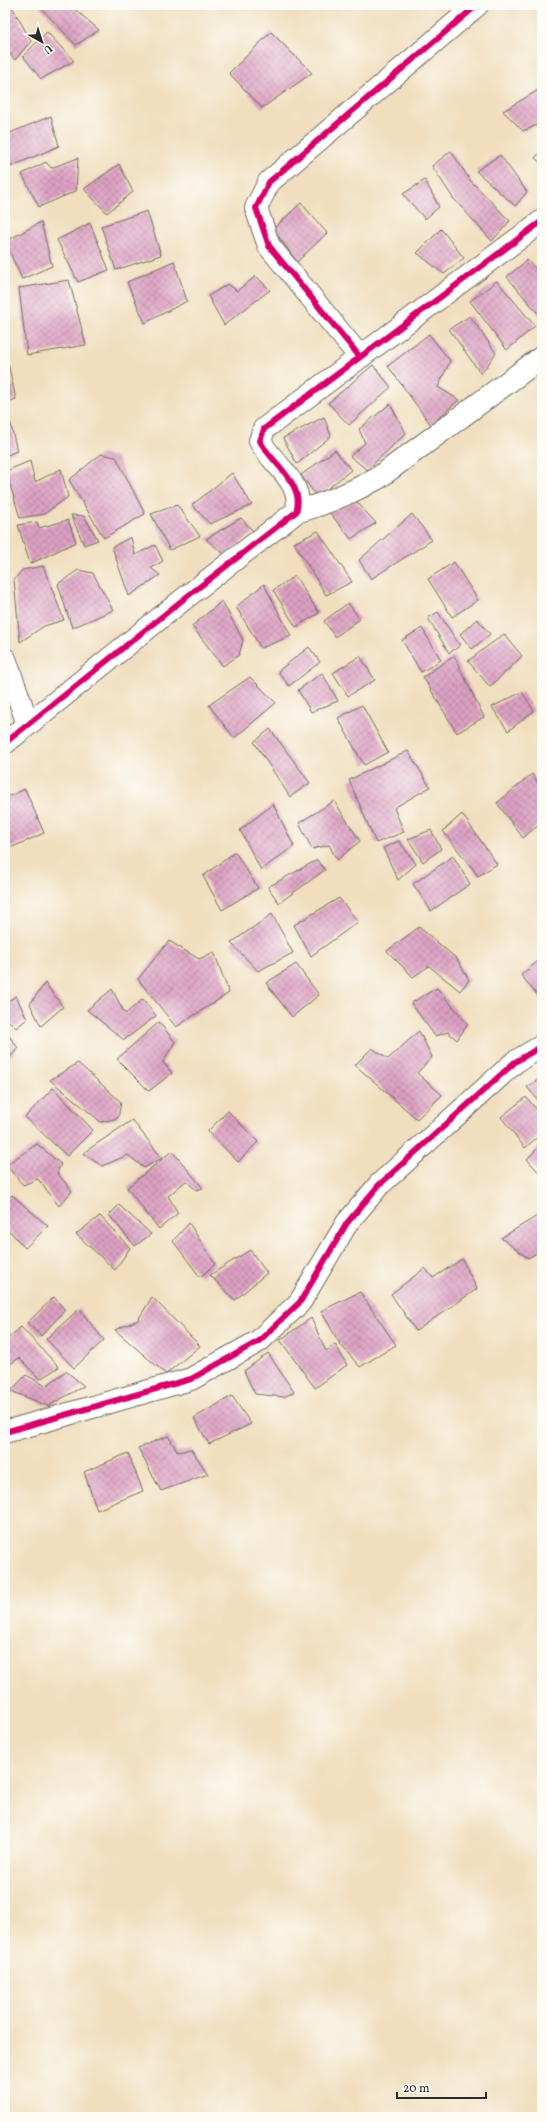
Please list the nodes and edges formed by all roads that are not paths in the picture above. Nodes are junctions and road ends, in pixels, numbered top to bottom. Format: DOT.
graph roads {
  1 [pos="477,5"];
  2 [pos="542,221"];
  3 [pos="360,357"];
  4 [pos="542,357"];
  5 [pos="296,512"];
  6 [pos="5,659"];
  7 [pos="28,724"];
  8 [pos="5,743"];
  9 [pos="542,1046"];
  10 [pos="5,1432"];
  1 -- 3 [label="street"];
  2 -- 3 [label="street"];
  3 -- 5 [label="street"];
  4 -- 5 [label="street"];
  5 -- 7 [label="street"];
  6 -- 7 [label="street"];
  7 -- 8 [label="street"];
  9 -- 10 [label="street"];
}
